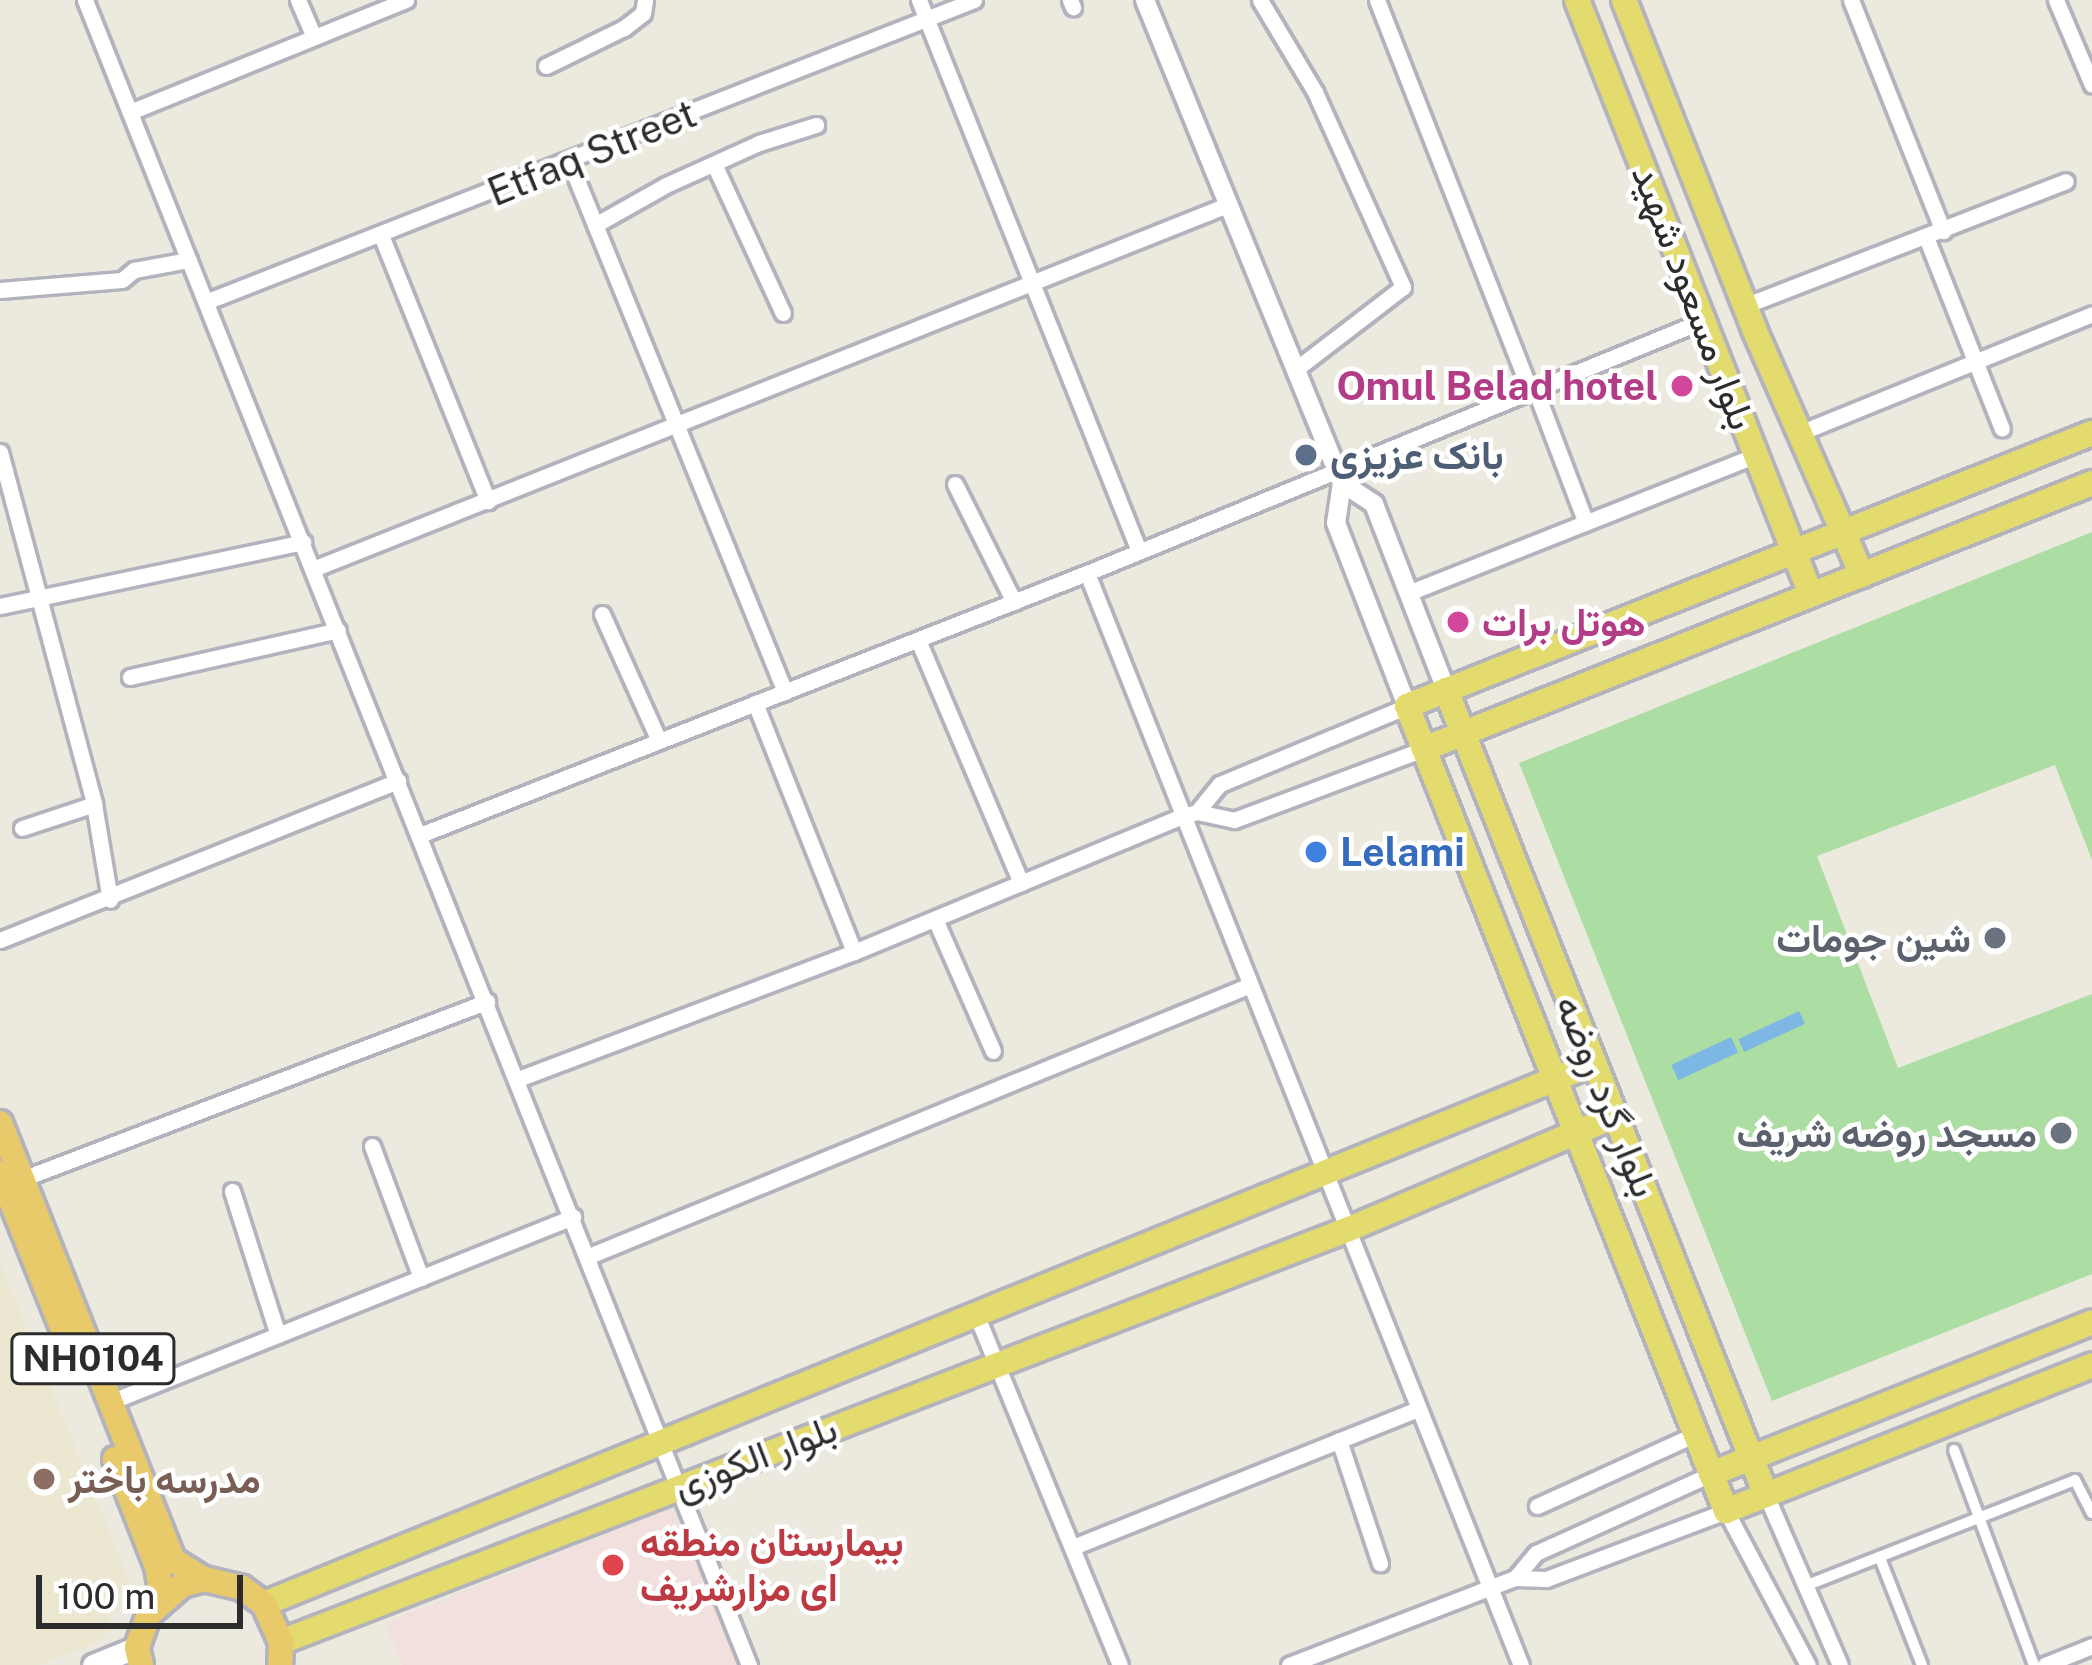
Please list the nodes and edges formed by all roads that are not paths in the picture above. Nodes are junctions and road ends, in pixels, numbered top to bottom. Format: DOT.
graph roads {
  1 [pos="85,0"];
  2 [pos="298,0"];
  3 [pos="406,0"];
  4 [pos="645,0"];
  5 [pos="919,0"];
  6 [pos="974,0"];
  7 [pos="1145,0"];
  8 [pos="1260,0"];
  9 [pos="1377,0"];
  10 [pos="1577,0"];
  11 [pos="1624,0"];
  12 [pos="1851,0"];
  13 [pos="2056,0"];
  14 [pos="926,20"];
  15 [pos="314,37"];
  16 [pos="546,66"];
  17 [pos="2092,85"];
  18 [pos="130,112"];
  19 [pos="816,125"];
  20 [pos="570,163"];
  21 [pos="714,164"];
  22 [pos="2066,181"];
  23 [pos="1227,205"];
  24 [pos="596,225"];
  25 [pos="1934,234"];
  26 [pos="381,235"];
  27 [pos="189,260"];
  28 [pos="1029,283"];
  29 [pos="0,290"];
  30 [pos="208,301"];
  31 [pos="783,314"];
  32 [pos="2092,314"];
  33 [pos="1749,317"];
  34 [pos="1711,331"];
  35 [pos="1975,361"];
  36 [pos="1295,370"];
  37 [pos="1532,390"];
  38 [pos="678,427"];
  39 [pos="2002,429"];
  40 [pos="2092,433"];
  41 [pos="1797,434"];
  42 [pos="0,452"];
  43 [pos="1754,456"];
  44 [pos="1339,477"];
  45 [pos="2092,483"];
  46 [pos="955,484"];
  47 [pos="488,501"];
  48 [pos="1586,523"];
  49 [pos="1845,531"];
  50 [pos="303,542"];
  51 [pos="1139,551"];
  52 [pos="1792,552"];
  53 [pos="313,569"];
  54 [pos="1087,573"];
  55 [pos="1862,575"];
  56 [pos="1408,593"];
  57 [pos="1811,595"];
  58 [pos="38,599"];
  59 [pos="1014,602"];
  60 [pos="0,606"];
  61 [pos="602,614"];
  62 [pos="338,630"];
  63 [pos="918,640"];
  64 [pos="130,677"];
  65 [pos="1446,690"];
  66 [pos="785,692"];
  67 [pos="755,704"];
  68 [pos="1407,706"];
  69 [pos="1463,734"];
  70 [pos="659,741"];
  71 [pos="1424,749"];
  72 [pos="398,781"];
  73 [pos="94,804"];
  74 [pos="1190,814"];
  75 [pos="22,828"];
  76 [pos="420,835"];
  77 [pos="1021,883"];
  78 [pos="110,900"];
  79 [pos="935,919"];
  80 [pos="0,940"];
  81 [pos="854,952"];
  82 [pos="1248,986"];
  83 [pos="487,1000"];
  84 [pos="993,1052"];
  85 [pos="1594,1063"];
  86 [pos="518,1079"];
  87 [pos="1555,1080"];
  88 [pos="1616,1116"];
  89 [pos="0,1123"];
  90 [pos="1576,1134"];
  91 [pos="372,1146"];
  92 [pos="1328,1174"];
  93 [pos="11,1176"];
  94 [pos="232,1191"];
  95 [pos="573,1216"];
  96 [pos="1349,1229"];
  97 [pos="589,1256"];
  98 [pos="421,1278"];
  99 [pos="976,1314"];
  100 [pos="2092,1322"];
  101 [pos="278,1335"];
  102 [pos="998,1363"];
  103 [pos="2092,1364"];
  104 [pos="110,1402"];
  105 [pos="1418,1409"];
  106 [pos="1696,1435"];
  107 [pos="1339,1440"];
  108 [pos="661,1445"];
  109 [pos="1954,1450"];
  110 [pos="1751,1458"];
  111 [pos="1711,1474"];
  112 [pos="677,1488"];
  113 [pos="1766,1495"];
  114 [pos="1537,1506"];
  115 [pos="1726,1511"];
  116 [pos="2092,1513"];
  117 [pos="1979,1519"];
  118 [pos="1072,1547"];
  119 [pos="1880,1558"];
  120 [pos="1380,1563"];
  121 [pos="1515,1577"];
  122 [pos="205,1580"];
  123 [pos="1805,1586"];
  124 [pos="1490,1587"];
  125 [pos="162,1598"];
  126 [pos="264,1604"];
  127 [pos="2092,1646"];
  128 [pos="280,1654"];
  129 [pos="139,1656"];
  130 [pos="93,1665"];
  131 [pos="749,1665"];
  132 [pos="1120,1665"];
  133 [pos="1289,1665"];
  134 [pos="1521,1665"];
  135 [pos="1808,1665"];
  136 [pos="1840,1665"];
  137 [pos="1922,1665"];
  138 [pos="2034,1665"];
  139 [pos="2045,1665"];
  1 -- 18 [label="street"];
  2 -- 15 [label="street"];
  3 -- 15 [label="street"];
  4 -- 16 [label="street"];
  5 -- 14 [label="street"];
  6 -- 14 [label="street, Etfaq Street"];
  7 -- 23 [label="street"];
  8 -- 36 [label="street"];
  9 -- 37 [label="street"];
  10 -- 34 [label="main road, بلوار مسعود شهید"];
  11 -- 33 [label="main road, بلوار مسعود شهید"];
  12 -- 25 [label="street"];
  13 -- 17 [label="street"];
  14 -- 20 [label="street, Etfaq Street"];
  14 -- 28 [label="street"];
  15 -- 18 [label="street"];
  18 -- 27 [label="street"];
  19 -- 21 [label="street"];
  20 -- 24 [label="street"];
  20 -- 26 [label="street, Etfaq Street"];
  21 -- 24 [label="street"];
  21 -- 31 [label="street"];
  22 -- 25 [label="street"];
  23 -- 28 [label="street"];
  23 -- 36 [label="street"];
  24 -- 38 [label="street"];
  25 -- 33 [label="street"];
  25 -- 35 [label="street"];
  26 -- 30 [label="street, Etfaq Street"];
  26 -- 47 [label="street"];
  27 -- 29 [label="street"];
  27 -- 30 [label="street"];
  28 -- 38 [label="street"];
  28 -- 51 [label="street"];
  30 -- 50 [label="street"];
  32 -- 35 [label="street"];
  33 -- 34 [label="main road"];
  33 -- 41 [label="main road, بلوار مسعود شهید"];
  34 -- 37 [label="street"];
  34 -- 43 [label="main road, بلوار مسعود شهید"];
  35 -- 39 [label="street"];
  35 -- 41 [label="street"];
  36 -- 44 [label="street"];
  37 -- 44 [label="street"];
  37 -- 48 [label="street"];
  38 -- 47 [label="street"];
  38 -- 66 [label="street"];
  40 -- 49 [label="main road"];
  41 -- 49 [label="main road, بلوار مسعود شهید"];
  42 -- 58 [label="street"];
  43 -- 48 [label="street"];
  43 -- 52 [label="main road, بلوار مسعود شهید"];
  44 -- 51 [label="street"];
  44 -- 56 [label="street"];
  44 -- 68 [label="street"];
  45 -- 55 [label="main road"];
  46 -- 59 [label="street"];
  47 -- 53 [label="street"];
  48 -- 56 [label="street"];
  49 -- 52 [label="main road"];
  49 -- 55 [label="main road, بلوار مسعود شهید"];
  50 -- 53 [label="street"];
  50 -- 58 [label="street"];
  51 -- 54 [label="street"];
  52 -- 57 [label="main road, بلوار مسعود شهید"];
  52 -- 65 [label="main road"];
  53 -- 62 [label="street"];
  54 -- 59 [label="street"];
  54 -- 74 [label="street"];
  55 -- 57 [label="main road"];
  56 -- 65 [label="street"];
  57 -- 69 [label="main road"];
  58 -- 60 [label="street"];
  58 -- 73 [label="street"];
  59 -- 63 [label="street"];
  61 -- 70 [label="street"];
  62 -- 64 [label="street"];
  62 -- 72 [label="street"];
  63 -- 66 [label="street"];
  63 -- 77 [label="street"];
  65 -- 68 [label="main road"];
  65 -- 69 [label="main road, بلوار گرد روضه"];
  66 -- 67 [label="street"];
  67 -- 70 [label="street"];
  67 -- 81 [label="street"];
  68 -- 71 [label="main road, بلوار گرد روضه"];
  68 -- 74 [label="street"];
  69 -- 71 [label="main road"];
  69 -- 85 [label="main road, بلوار گرد روضه"];
  70 -- 76 [label="street"];
  71 -- 74 [label="street"];
  71 -- 87 [label="main road, بلوار گرد روضه"];
  72 -- 76 [label="street"];
  72 -- 78 [label="street"];
  73 -- 75 [label="street"];
  73 -- 78 [label="street"];
  74 -- 77 [label="street"];
  74 -- 82 [label="street"];
  76 -- 83 [label="street"];
  77 -- 79 [label="street"];
  78 -- 80 [label="street"];
  79 -- 81 [label="street"];
  79 -- 84 [label="street"];
  81 -- 86 [label="street"];
  82 -- 92 [label="street"];
  82 -- 97 [label="street"];
  83 -- 86 [label="street"];
  83 -- 93 [label="street"];
  85 -- 87 [label="main road, بلوار الکوزی"];
  85 -- 88 [label="main road, بلوار گرد روضه"];
  86 -- 95 [label="street"];
  87 -- 90 [label="main road, بلوار گرد روضه"];
  87 -- 92 [label="main road, بلوار الکوزی"];
  88 -- 90 [label="main road, بلوار الکوزی"];
  88 -- 110 [label="main road, بلوار گرد روضه"];
  89 -- 93 [label="highway, NH0104"];
  90 -- 96 [label="main road, بلوار الکوزی"];
  90 -- 106 [label="main road, بلوار گرد روضه"];
  91 -- 98 [label="street"];
  92 -- 96 [label="street"];
  92 -- 99 [label="main road, بلوار الکوزی"];
  93 -- 104 [label="highway, NH0104"];
  93 -- 125 [label="highway, NH0104"];
  94 -- 101 [label="street"];
  95 -- 97 [label="street"];
  95 -- 98 [label="street"];
  96 -- 102 [label="main road, بلوار الکوزی"];
  96 -- 105 [label="street"];
  97 -- 108 [label="street"];
  98 -- 101 [label="street"];
  99 -- 102 [label="street"];
  99 -- 108 [label="main road, بلوار الکوزی"];
  100 -- 110 [label="main road"];
  101 -- 104 [label="street"];
  102 -- 112 [label="main road, بلوار الکوزی"];
  102 -- 118 [label="street"];
  103 -- 113 [label="main road"];
  104 -- 122 [label="highway, NH0104"];
  105 -- 107 [label="street"];
  105 -- 124 [label="street"];
  106 -- 111 [label="main road, بلوار گرد روضه"];
  106 -- 114 [label="street"];
  107 -- 118 [label="street"];
  107 -- 120 [label="street"];
  108 -- 112 [label="street"];
  108 -- 126 [label="main road, بلوار الکوزی"];
  109 -- 117 [label="street"];
  110 -- 111 [label="main road"];
  110 -- 113 [label="main road, بلوار گرد روضه"];
  111 -- 115 [label="main road, بلوار گرد روضه"];
  111 -- 121 [label="street"];
  112 -- 128 [label="main road, بلوار الکوزی"];
  112 -- 131 [label="street"];
  113 -- 115 [label="main road"];
  113 -- 123 [label="street"];
  115 -- 121 [label="street"];
  115 -- 135 [label="street"];
  116 -- 117 [label="street"];
  117 -- 119 [label="street"];
  117 -- 138 [label="street"];
  118 -- 132 [label="street"];
  119 -- 123 [label="street"];
  119 -- 137 [label="street"];
  121 -- 124 [label="street"];
  122 -- 125 [label="highway"];
  122 -- 126 [label="highway, NH0104"];
  123 -- 136 [label="street"];
  124 -- 133 [label="street"];
  124 -- 134 [label="street"];
  125 -- 129 [label="highway"];
  126 -- 128 [label="highway"];
  127 -- 139 [label="street"];
  129 -- 130 [label="main road"];
}
